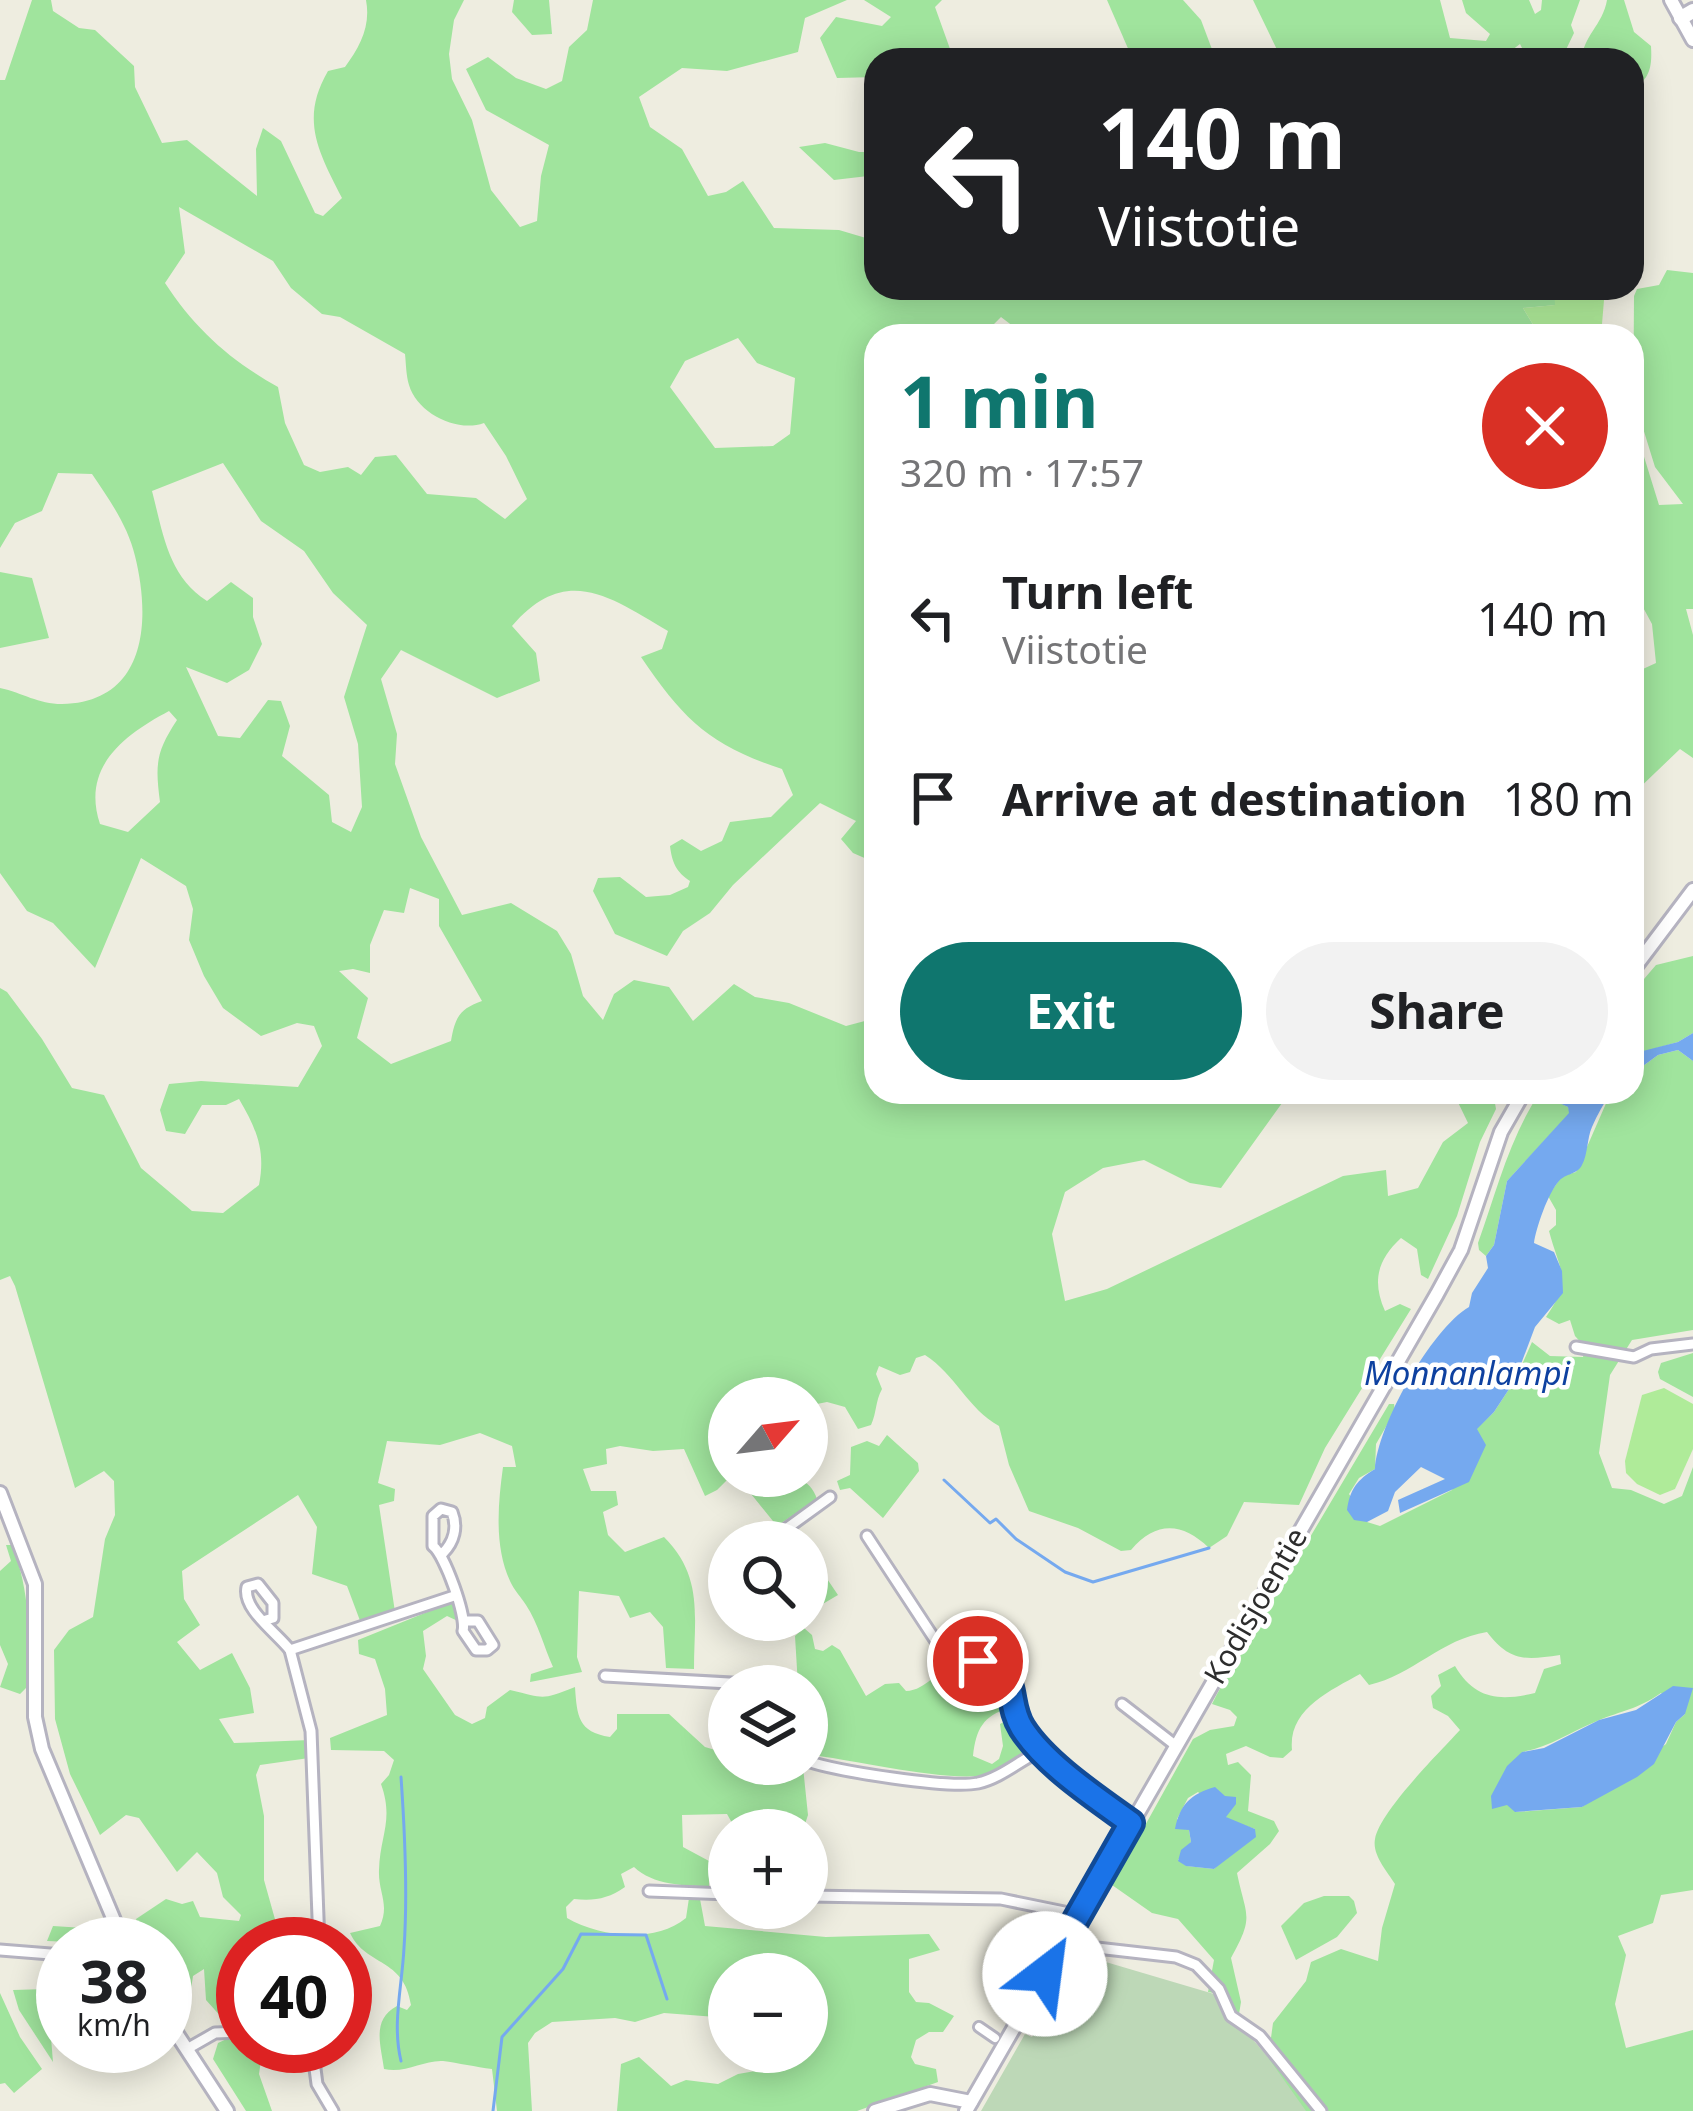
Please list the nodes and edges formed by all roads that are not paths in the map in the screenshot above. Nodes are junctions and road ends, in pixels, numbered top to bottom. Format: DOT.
graph roads {
  1 [pos="1671,0"];
  2 [pos="1687,14"];
  3 [pos="1693,40"];
  4 [pos="1693,890"];
  5 [pos="1644,946"];
  6 [pos="1517,1104"];
  7 [pos="1693,1344"];
  8 [pos="1576,1347"];
  9 [pos="0,1493"];
  10 [pos="830,1497"];
  11 [pos="797,1521"];
  12 [pos="867,1536"];
  13 [pos="443,1553"];
  14 [pos="454,1596"];
  15 [pos="266,1620"];
  16 [pos="466,1622"];
  17 [pos="290,1650"];
  18 [pos="605,1676"];
  19 [pos="708,1682"];
  20 [pos="1122,1704"];
  21 [pos="1175,1745"];
  22 [pos="1038,1752"];
  23 [pos="828,1764"];
  24 [pos="1131,1823"];
  25 [pos="649,1891"];
  26 [pos="708,1893"];
  27 [pos="828,1896"];
  28 [pos="1079,1915"];
  29 [pos="113,1917"];
  30 [pos="318,1917"];
  31 [pos="1062,1944"];
  32 [pos="0,1950"];
  33 [pos="36,1953"];
  34 [pos="979,2027"];
  35 [pos="995,2038"];
  36 [pos="192,2057"];
  37 [pos="316,2073"];
  38 [pos="968,2107"];
  39 [pos="227,2111"];
  40 [pos="333,2111"];
  41 [pos="875,2111"];
  42 [pos="1321,2111"];
  1 -- 2 [label="street"];
  2 -- 3 [label="street"];
  4 -- 5 [label="street"];
  6 -- 21 [label="street, Kodisjoentie"];
  7 -- 8 [label="street"];
  9 -- 29 [label="street"];
  10 -- 11 [label="street"];
  12 -- 22 [label="street"];
  13 -- 14 [label="street"];
  14 -- 16 [label="street"];
  14 -- 17 [label="street"];
  15 -- 17 [label="street"];
  17 -- 30 [label="street"];
  18 -- 19 [label="street"];
  20 -- 21 [label="street"];
  21 -- 24 [label="street, Kodisjoentie"];
  22 -- 23 [label="street"];
  22 -- 24 [label="street"];
  24 -- 28 [label="street, Kodisjoentie"];
  25 -- 26 [label="street"];
  27 -- 28 [label="street"];
  28 -- 31 [label="street, Kodisjoentie"];
  31 -- 38 [label="street, Kodisjoentie"];
  31 -- 42 [label="street"];
  32 -- 33 [label="street"];
  34 -- 35 [label="street"];
  36 -- 39 [label="street"];
  37 -- 40 [label="street"];
  38 -- 41 [label="street"];
}
